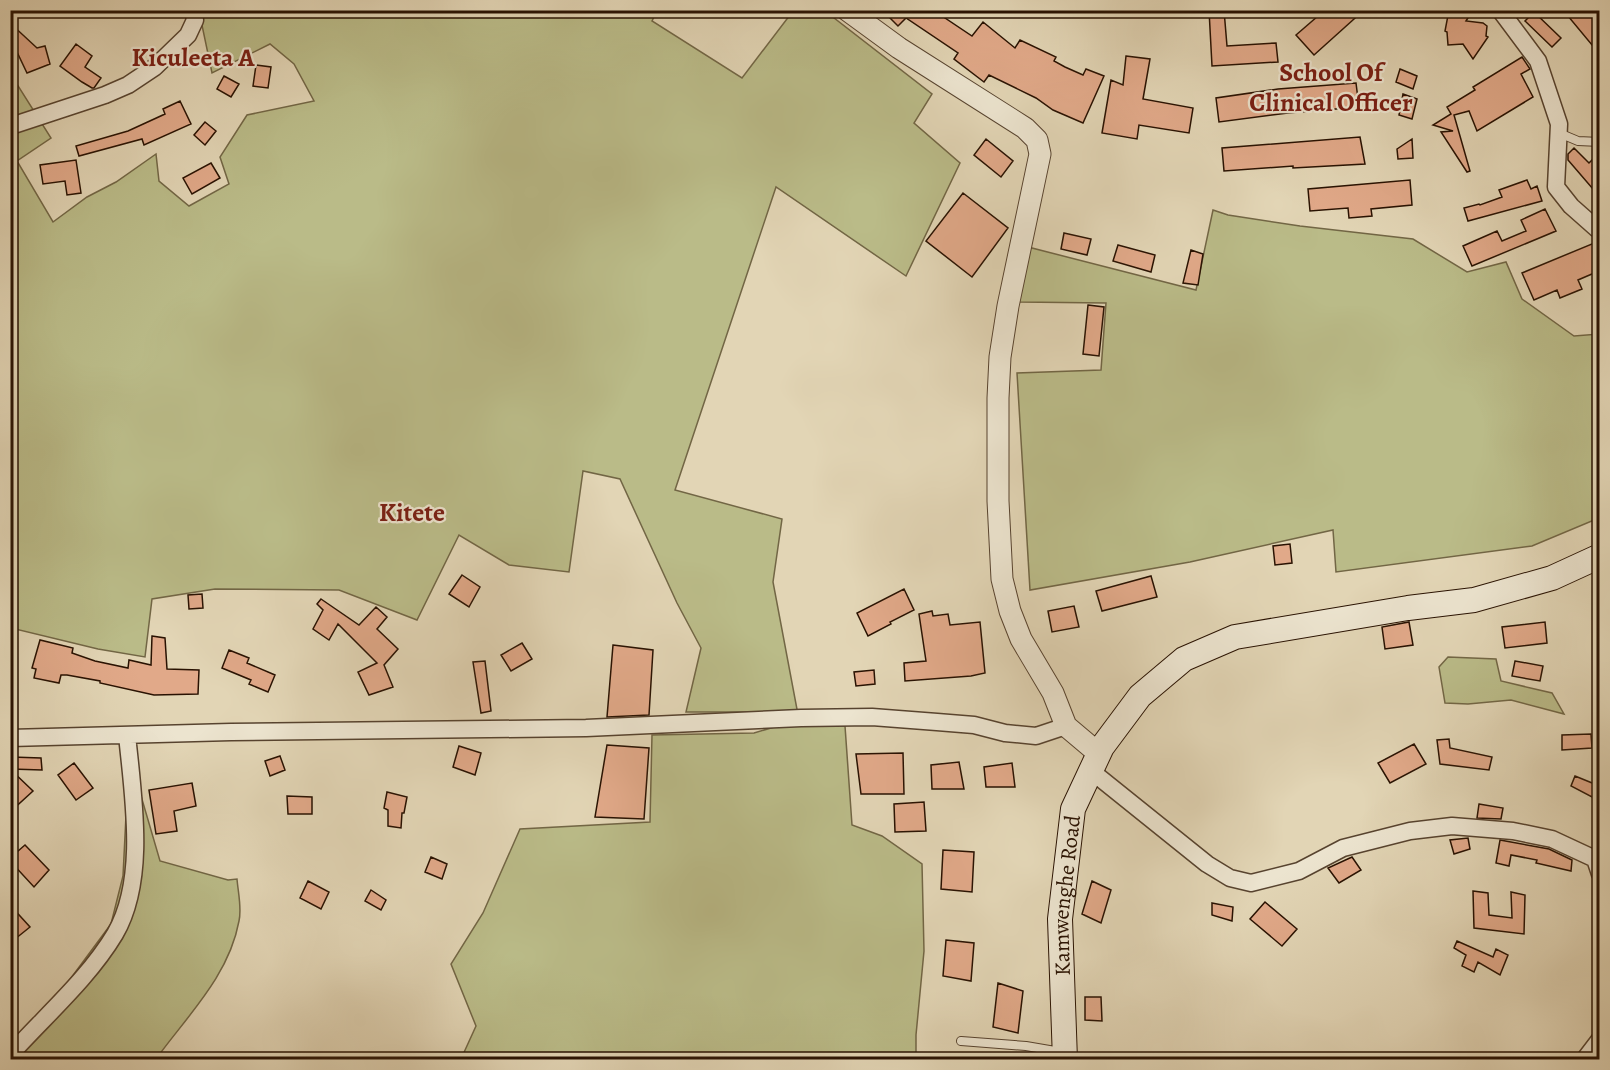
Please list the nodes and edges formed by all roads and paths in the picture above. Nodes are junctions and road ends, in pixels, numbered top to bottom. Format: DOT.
graph roads {
  1 [pos="193,10"];
  2 [pos="847,10"];
  3 [pos="1500,10"];
  4 [pos="17,124"];
  5 [pos="1559,133"];
  6 [pos="1599,142"];
  7 [pos="1597,229"];
  8 [pos="1599,556"];
  9 [pos="1066,726"];
  10 [pos="127,735"];
  11 [pos="10,738"];
  12 [pos="1098,754"];
  13 [pos="1599,874"];
  14 [pos="1599,1039"];
  15 [pos="961,1041"];
  16 [pos="10,1055"];
  17 [pos="1065,1056"];
  18 [pos="1584,1059"];
  1 -- 4 [label="street"];
  2 -- 9 [label="street"];
  3 -- 5 [label="street"];
  5 -- 6 [label="lane"];
  5 -- 7 [label="street"];
  8 -- 12 [label="main road, Kamwenghe Road"];
  9 -- 10 [label="street"];
  9 -- 12 [label="street"];
  10 -- 11 [label="street"];
  10 -- 16 [label="street"];
  12 -- 13 [label="street"];
  12 -- 17 [label="main road, Kamwenghe Road"];
  14 -- 18 [label="street"];
  15 -- 17 [label="lane"];
}
